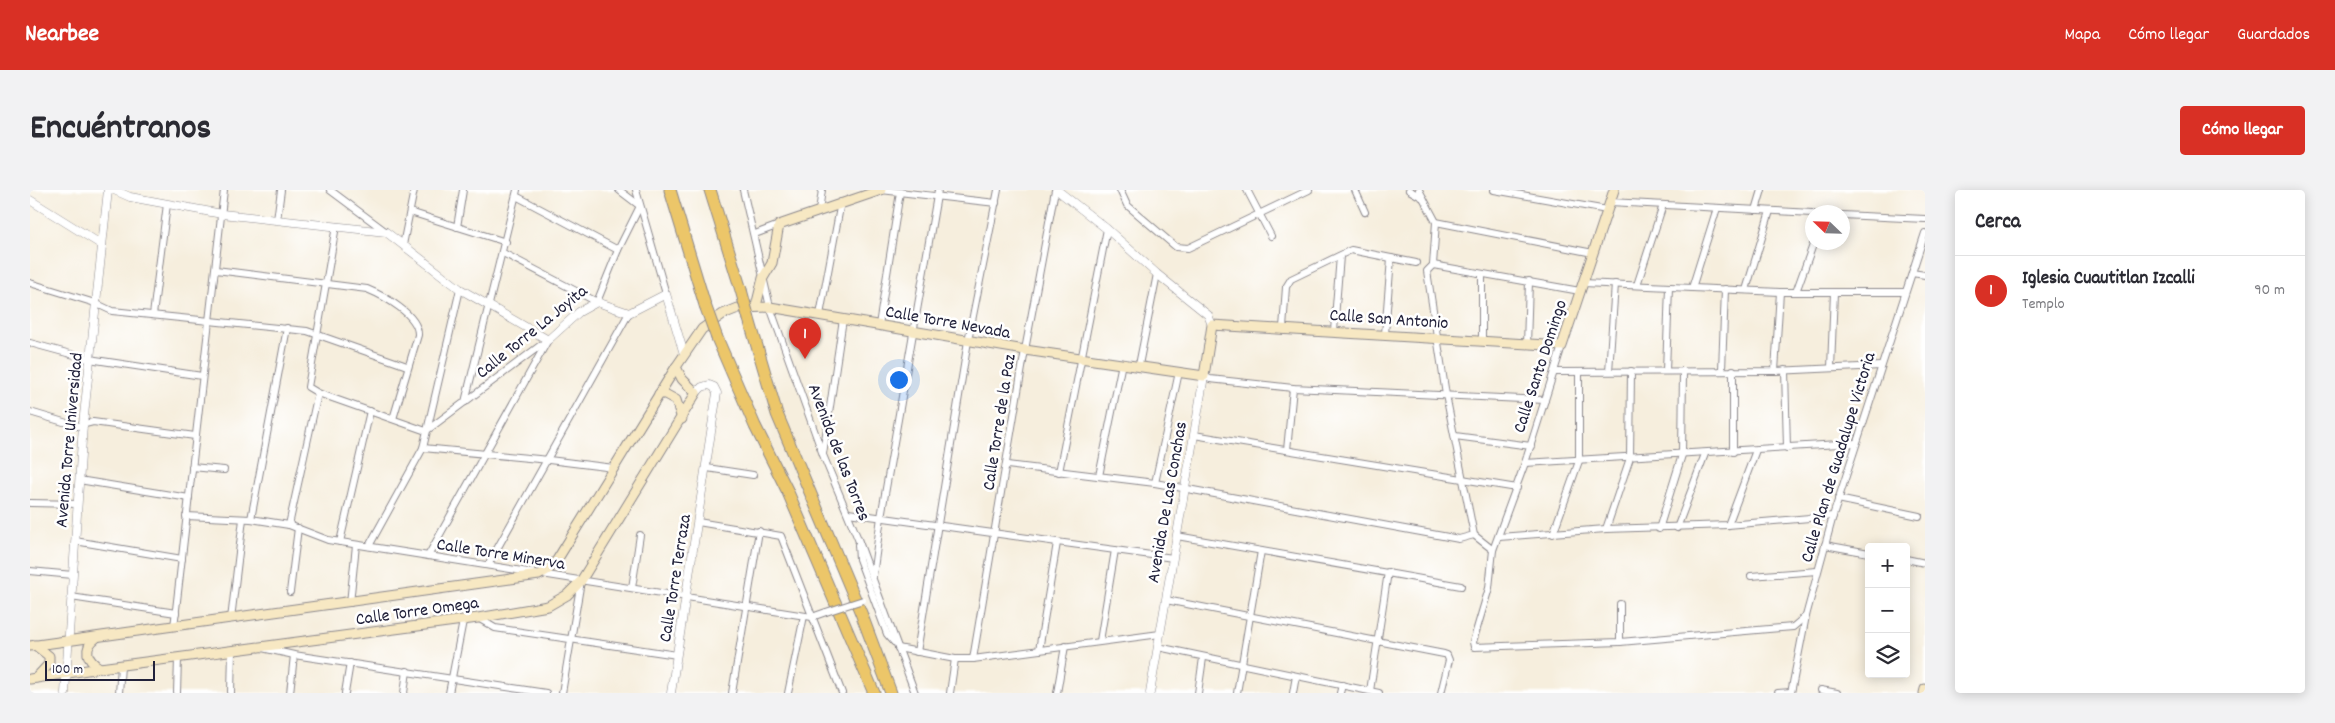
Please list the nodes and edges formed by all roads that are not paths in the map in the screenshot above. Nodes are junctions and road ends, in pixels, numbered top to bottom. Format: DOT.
graph roads {
  1 [pos="108,190"];
  2 [pos="114,190"];
  3 [pos="224,190"];
  4 [pos="281,190"];
  5 [pos="330,190"];
  6 [pos="414,190"];
  7 [pos="463,190"];
  8 [pos="619,190"];
  9 [pos="636,190"];
  10 [pos="670,190"];
  11 [pos="710,190"];
  12 [pos="743,190"];
  13 [pos="822,190"];
  14 [pos="881,190"];
  15 [pos="998,190"];
  16 [pos="1056,190"];
  17 [pos="1120,190"];
  18 [pos="1248,190"];
  19 [pos="1309,190"];
  20 [pos="1355,190"];
  21 [pos="1409,190"];
  22 [pos="1419,190"];
  23 [pos="1494,190"];
  24 [pos="1614,190"];
  25 [pos="1762,190"];
  26 [pos="900,192"];
  27 [pos="517,193"];
  28 [pos="937,193"];
  29 [pos="1423,198"];
  30 [pos="30,202"];
  31 [pos="842,202"];
  32 [pos="167,204"];
  33 [pos="996,204"];
  34 [pos="1663,205"];
  35 [pos="640,206"];
  36 [pos="1609,206"];
  37 [pos="1717,208"];
  38 [pos="1756,210"];
  39 [pos="819,211"];
  40 [pos="1770,211"];
  41 [pos="410,212"];
  42 [pos="1365,212"];
  43 [pos="1259,213"];
  44 [pos="1805,213"];
  45 [pos="222,214"];
  46 [pos="1850,215"];
  47 [pos="278,220"];
  48 [pos="1925,220"];
  49 [pos="1436,222"];
  50 [pos="779,225"];
  51 [pos="336,226"];
  52 [pos="457,227"];
  53 [pos="1108,228"];
  54 [pos="386,232"];
  55 [pos="1925,233"];
  56 [pos="754,234"];
  57 [pos="1271,236"];
  58 [pos="506,242"];
  59 [pos="102,245"];
  60 [pos="403,245"];
  61 [pos="618,250"];
  62 [pos="1811,250"];
  63 [pos="503,252"];
  64 [pos="1593,253"];
  65 [pos="1340,256"];
  66 [pos="1391,258"];
  67 [pos="1416,263"];
  68 [pos="1430,267"];
  69 [pos="216,270"];
  70 [pos="1912,273"];
  71 [pos="1157,274"];
  72 [pos="1482,274"];
  73 [pos="1925,274"];
  74 [pos="763,278"];
  75 [pos="1529,281"];
  76 [pos="326,283"];
  77 [pos="30,284"];
  78 [pos="1615,284"];
  79 [pos="1637,285"];
  80 [pos="1582,287"];
  81 [pos="1669,287"];
  82 [pos="1692,288"];
  83 [pos="460,289"];
  84 [pos="1725,289"];
  85 [pos="1746,290"];
  86 [pos="1780,292"];
  87 [pos="1796,292"];
  88 [pos="1834,292"];
  89 [pos="1904,292"];
  90 [pos="666,294"];
  91 [pos="598,302"];
  92 [pos="95,303"];
  93 [pos="756,306"];
  94 [pos="489,307"];
  95 [pos="770,307"];
  96 [pos="629,313"];
  97 [pos="152,315"];
  98 [pos="820,315"];
  99 [pos="842,319"];
  100 [pos="210,320"];
  101 [pos="1211,320"];
  102 [pos="879,325"];
  103 [pos="287,328"];
  104 [pos="1283,328"];
  105 [pos="914,331"];
  106 [pos="1334,331"];
  107 [pos="317,334"];
  108 [pos="1385,334"];
  109 [pos="1437,337"];
  110 [pos="548,340"];
  111 [pos="968,341"];
  112 [pos="1482,342"];
  113 [pos="30,343"];
  114 [pos="1527,345"];
  115 [pos="1562,346"];
  116 [pos="1025,350"];
  117 [pos="684,354"];
  118 [pos="89,359"];
  119 [pos="1082,359"];
  120 [pos="1122,363"];
  121 [pos="1139,365"];
  122 [pos="407,366"];
  123 [pos="676,366"];
  124 [pos="1881,366"];
  125 [pos="1831,368"];
  126 [pos="1722,370"];
  127 [pos="1733,370"];
  128 [pos="1786,370"];
  129 [pos="1609,371"];
  130 [pos="1666,371"];
  131 [pos="1683,371"];
  132 [pos="1775,371"];
  133 [pos="1179,372"];
  134 [pos="1554,372"];
  135 [pos="1578,372"];
  136 [pos="1631,372"];
  137 [pos="202,376"];
  138 [pos="1204,376"];
  139 [pos="1293,388"];
  140 [pos="318,393"];
  141 [pos="696,393"];
  142 [pos="659,394"];
  143 [pos="1446,395"];
  144 [pos="1545,400"];
  145 [pos="465,402"];
  146 [pos="370,411"];
  147 [pos="30,412"];
  148 [pos="392,418"];
  149 [pos="682,419"];
  150 [pos="82,424"];
  151 [pos="426,431"];
  152 [pos="1194,434"];
  153 [pos="195,436"];
  154 [pos="1455,436"];
  155 [pos="1856,443"];
  156 [pos="1531,446"];
  157 [pos="423,448"];
  158 [pos="1787,448"];
  159 [pos="1287,450"];
  160 [pos="1756,450"];
  161 [pos="1733,452"];
  162 [pos="485,454"];
  163 [pos="1705,454"];
  164 [pos="822,455"];
  165 [pos="1682,455"];
  166 [pos="1630,458"];
  167 [pos="549,460"];
  168 [pos="1579,461"];
  169 [pos="1525,463"];
  170 [pos="1007,465"];
  171 [pos="192,467"];
  172 [pos="614,468"];
  173 [pos="707,468"];
  174 [pos="224,470"];
  175 [pos="1059,472"];
  176 [pos="754,475"];
  177 [pos="1099,476"];
  178 [pos="79,480"];
  179 [pos="1464,480"];
  180 [pos="1155,483"];
  181 [pos="1186,488"];
  182 [pos="1517,488"];
  183 [pos="188,498"];
  184 [pos="1838,499"];
  185 [pos="30,502"];
  186 [pos="78,504"];
  187 [pos="848,512"];
  188 [pos="186,516"];
  189 [pos="1832,516"];
  190 [pos="1919,516"];
  191 [pos="881,517"];
  192 [pos="251,519"];
  193 [pos="243,520"];
  194 [pos="698,522"];
  195 [pos="289,524"];
  196 [pos="1728,525"];
  197 [pos="938,526"];
  198 [pos="298,528"];
  199 [pos="1677,528"];
  200 [pos="1606,529"];
  201 [pos="1659,529"];
  202 [pos="759,531"];
  203 [pos="995,534"];
  204 [pos="1553,534"];
  205 [pos="640,535"];
  206 [pos="1474,535"];
  207 [pos="1178,536"];
  208 [pos="1499,537"];
  209 [pos="858,539"];
  210 [pos="75,541"];
  211 [pos="340,542"];
  212 [pos="1057,542"];
  213 [pos="356,545"];
  214 [pos="1825,545"];
  215 [pos="369,546"];
  216 [pos="1115,550"];
  217 [pos="1493,550"];
  218 [pos="1261,551"];
  219 [pos="1865,552"];
  220 [pos="428,556"];
  221 [pos="1173,558"];
  222 [pos="182,559"];
  223 [pos="1910,560"];
  224 [pos="1925,563"];
  225 [pos="488,565"];
  226 [pos="30,571"];
  227 [pos="1817,571"];
  228 [pos="1388,572"];
  229 [pos="73,575"];
  230 [pos="538,575"];
  231 [pos="1752,576"];
  232 [pos="873,577"];
  233 [pos="581,581"];
  234 [pos="1461,586"];
  235 [pos="632,588"];
  236 [pos="290,592"];
  237 [pos="71,596"];
  238 [pos="873,596"];
  239 [pos="686,597"];
  240 [pos="1166,600"];
  241 [pos="350,603"];
  242 [pos="1620,604"];
  243 [pos="747,606"];
  244 [pos="176,614"];
  245 [pos="804,616"];
  246 [pos="1806,616"];
  247 [pos="812,617"];
  248 [pos="1251,617"];
  249 [pos="478,618"];
  250 [pos="231,619"];
  251 [pos="463,621"];
  252 [pos="174,627"];
  253 [pos="1160,634"];
  254 [pos="96,637"];
  255 [pos="571,639"];
  256 [pos="69,641"];
  257 [pos="1100,641"];
  258 [pos="1377,642"];
  259 [pos="1620,642"];
  260 [pos="32,646"];
  261 [pos="897,646"];
  262 [pos="1065,646"];
  263 [pos="1158,647"];
  264 [pos="258,648"];
  265 [pos="1039,650"];
  266 [pos="232,652"];
  267 [pos="917,652"];
  268 [pos="294,655"];
  269 [pos="677,655"];
  270 [pos="178,658"];
  271 [pos="1204,658"];
  272 [pos="956,659"];
  273 [pos="973,659"];
  274 [pos="350,663"];
  275 [pos="1242,665"];
  276 [pos="120,666"];
  277 [pos="100,668"];
  278 [pos="407,671"];
  279 [pos="66,673"];
  280 [pos="1296,676"];
  281 [pos="451,678"];
  282 [pos="33,679"];
  283 [pos="1342,685"];
  284 [pos="1925,689"];
  285 [pos="1822,690"];
  286 [pos="1370,691"];
  287 [pos="65,693"];
  288 [pos="119,693"];
  289 [pos="177,693"];
  290 [pos="231,693"];
  291 [pos="290,693"];
  292 [pos="345,693"];
  293 [pos="404,693"];
  294 [pos="449,693"];
  295 [pos="546,693"];
  296 [pos="562,693"];
  297 [pos="671,693"];
  298 [pos="732,693"];
  299 [pos="788,693"];
  300 [pos="842,693"];
  301 [pos="874,693"];
  302 [pos="891,693"];
  303 [pos="915,693"];
  304 [pos="950,693"];
  305 [pos="1057,693"];
  306 [pos="1150,693"];
  307 [pos="1198,693"];
  308 [pos="1238,693"];
  309 [pos="1293,693"];
  310 [pos="1340,693"];
  311 [pos="1379,693"];
  312 [pos="1441,693"];
  313 [pos="1778,693"];
  314 [pos="1791,693"];
  315 [pos="1837,693"];
  316 [pos="1924,693"];
  1 -- 59 [label="street, Avenida Torre Universidad"];
  2 -- 32 [label="street"];
  3 -- 45 [label="street"];
  4 -- 47 [label="street"];
  5 -- 54 [label="street"];
  6 -- 41 [label="street"];
  7 -- 52 [label="street"];
  8 -- 35 [label="street"];
  9 -- 35 [label="street"];
  10 -- 301 [label="highway, bridge"];
  11 -- 302 [label="highway, bridge"];
  12 -- 56 [label="street, Avenida de las Torres"];
  13 -- 39 [label="street"];
  14 -- 26 [label="street"];
  14 -- 31 [label="main road"];
  15 -- 33 [label="street"];
  16 -- 53 [label="street"];
  16 -- 116 [label="street, Calle Torre de la Paz"];
  17 -- 43 [label="street"];
  18 -- 43 [label="street"];
  19 -- 43 [label="street"];
  20 -- 42 [label="street"];
  21 -- 29 [label="street"];
  22 -- 29 [label="street"];
  23 -- 36 [label="street"];
  24 -- 36 [label="main road, Calle Santo Domingo"];
  25 -- 38 [label="street"];
  26 -- 28 [label="street"];
  26 -- 102 [label="street"];
  27 -- 58 [label="street"];
  27 -- 61 [label="street"];
  28 -- 33 [label="street"];
  28 -- 105 [label="street"];
  29 -- 49 [label="street"];
  30 -- 59 [label="street"];
  31 -- 39 [label="main road"];
  31 -- 98 [label="street"];
  32 -- 45 [label="street"];
  32 -- 97 [label="street"];
  33 -- 111 [label="street"];
  34 -- 36 [label="street"];
  34 -- 37 [label="street"];
  34 -- 79 [label="street"];
  35 -- 61 [label="street, Calle Torre La Joyita"];
  35 -- 90 [label="street"];
  36 -- 64 [label="main road, Calle Santo Domingo"];
  37 -- 38 [label="street"];
  37 -- 82 [label="street"];
  38 -- 40 [label="street"];
  39 -- 50 [label="main road"];
  40 -- 44 [label="street"];
  40 -- 85 [label="street"];
  41 -- 52 [label="street"];
  41 -- 60 [label="street"];
  43 -- 57 [label="street"];
  45 -- 47 [label="street"];
  45 -- 69 [label="street"];
  46 -- 48 [label="street"];
  47 -- 51 [label="street"];
  49 -- 64 [label="street"];
  49 -- 68 [label="street"];
  50 -- 56 [label="street"];
  50 -- 74 [label="main road"];
  51 -- 54 [label="street"];
  51 -- 76 [label="street"];
  52 -- 58 [label="street"];
  53 -- 71 [label="street"];
  53 -- 119 [label="street"];
  54 -- 60 [label="street"];
  55 -- 70 [label="street, Calle Plan de Guadalupe Victoria"];
  56 -- 74 [label="street, Avenida de las Torres"];
  58 -- 63 [label="street"];
  59 -- 92 [label="street, Avenida Torre Universidad"];
  60 -- 83 [label="street"];
  61 -- 91 [label="street, Calle Torre La Joyita"];
  62 -- 87 [label="street"];
  63 -- 91 [label="street"];
  63 -- 94 [label="street"];
  64 -- 80 [label="main road, Calle Santo Domingo"];
  65 -- 66 [label="street"];
  65 -- 104 [label="street"];
  65 -- 106 [label="street"];
  66 -- 67 [label="street"];
  66 -- 108 [label="street"];
  68 -- 72 [label="street"];
  68 -- 109 [label="street"];
  69 -- 76 [label="street"];
  69 -- 100 [label="street"];
  70 -- 73 [label="street"];
  70 -- 89 [label="street, Calle Plan de Guadalupe Victoria"];
  71 -- 101 [label="street"];
  71 -- 121 [label="street"];
  72 -- 75 [label="street"];
  72 -- 112 [label="street"];
  74 -- 93 [label="main road"];
  74 -- 95 [label="street, Avenida de las Torres"];
  75 -- 80 [label="street"];
  75 -- 114 [label="street"];
  76 -- 107 [label="street"];
  76 -- 122 [label="street"];
  77 -- 92 [label="street"];
  78 -- 79 [label="street"];
  78 -- 80 [label="street"];
  78 -- 129 [label="street"];
  79 -- 81 [label="street"];
  80 -- 115 [label="main road, Calle Santo Domingo"];
  81 -- 82 [label="street"];
  81 -- 130 [label="street"];
  82 -- 84 [label="street"];
  83 -- 94 [label="street"];
  83 -- 151 [label="street"];
  84 -- 85 [label="street"];
  84 -- 126 [label="street"];
  85 -- 86 [label="street"];
  86 -- 87 [label="street"];
  86 -- 132 [label="street"];
  87 -- 88 [label="street"];
  88 -- 89 [label="street"];
  88 -- 125 [label="street"];
  89 -- 124 [label="street, Calle Plan de Guadalupe Victoria"];
  90 -- 96 [label="street"];
  90 -- 117 [label="street"];
  91 -- 96 [label="street"];
  91 -- 110 [label="street, Calle Torre La Joyita"];
  92 -- 97 [label="street"];
  92 -- 118 [label="street, Avenida Torre Universidad"];
  93 -- 95 [label="main road, Calle Torre Nevada"];
  93 -- 117 [label="main road, Calle Torre Nevada"];
  94 -- 110 [label="street"];
  94 -- 145 [label="street"];
  95 -- 98 [label="main road, Calle Torre Nevada"];
  95 -- 164 [label="street, Avenida de las Torres"];
  96 -- 167 [label="street"];
  97 -- 100 [label="street"];
  98 -- 99 [label="main road, Calle Torre Nevada"];
  99 -- 102 [label="main road, Calle Torre Nevada"];
  99 -- 164 [label="street"];
  100 -- 103 [label="street"];
  100 -- 137 [label="street"];
  101 -- 104 [label="main road, Calle San Antonio"];
  101 -- 138 [label="main road, Avenida De Las Conchas"];
  102 -- 105 [label="main road, Calle Torre Nevada"];
  103 -- 107 [label="street"];
  103 -- 192 [label="street"];
  104 -- 106 [label="main road, Calle San Antonio"];
  105 -- 111 [label="main road, Calle Torre Nevada"];
  105 -- 191 [label="street"];
  106 -- 108 [label="main road, Calle San Antonio"];
  107 -- 122 [label="street"];
  107 -- 140 [label="street"];
  108 -- 109 [label="main road, Calle San Antonio"];
  109 -- 112 [label="main road, Calle San Antonio"];
  109 -- 143 [label="street"];
  110 -- 145 [label="street, Calle Torre La Joyita"];
  110 -- 162 [label="street"];
  111 -- 116 [label="main road, Calle Torre Nevada"];
  111 -- 197 [label="street"];
  112 -- 114 [label="main road, Calle San Antonio"];
  113 -- 118 [label="street"];
  114 -- 115 [label="main road, Calle San Antonio"];
  115 -- 134 [label="street, Calle Santo Domingo"];
  116 -- 119 [label="main road, Calle Torre Nevada"];
  116 -- 170 [label="street, Calle Torre de la Paz"];
  117 -- 123 [label="main road, Calle Torre Nevada"];
  118 -- 137 [label="street"];
  118 -- 150 [label="street, Avenida Torre Universidad"];
  119 -- 120 [label="main road, Calle Torre Nevada"];
  119 -- 175 [label="street"];
  120 -- 121 [label="main road, Calle Torre Nevada"];
  120 -- 177 [label="street"];
  121 -- 133 [label="main road, Calle Torre Nevada"];
  122 -- 148 [label="street"];
  123 -- 141 [label="main road"];
  123 -- 142 [label="main road"];
  124 -- 125 [label="street"];
  124 -- 155 [label="street, Calle Plan de Guadalupe Victoria"];
  125 -- 128 [label="street"];
  126 -- 127 [label="street"];
  126 -- 131 [label="street"];
  127 -- 132 [label="street"];
  127 -- 161 [label="street"];
  128 -- 132 [label="street"];
  128 -- 158 [label="street"];
  129 -- 135 [label="street"];
  129 -- 136 [label="street"];
  130 -- 131 [label="street"];
  130 -- 136 [label="street"];
  131 -- 165 [label="street"];
  133 -- 138 [label="main road, Calle Torre Nevada"];
  133 -- 180 [label="street"];
  134 -- 135 [label="street"];
  134 -- 144 [label="street, Calle Santo Domingo"];
  135 -- 168 [label="street"];
  136 -- 166 [label="street"];
  137 -- 153 [label="street"];
  138 -- 139 [label="street"];
  138 -- 152 [label="street, Avenida De Las Conchas"];
  139 -- 143 [label="street"];
  139 -- 159 [label="street"];
  140 -- 146 [label="street"];
  140 -- 195 [label="street"];
  141 -- 149 [label="main road, Calle Torre Omega"];
  141 -- 173 [label="street, Calle Torre Terraza"];
  142 -- 149 [label="main road"];
  142 -- 172 [label="main road"];
  143 -- 144 [label="street"];
  143 -- 154 [label="street"];
  144 -- 156 [label="street, Calle Santo Domingo"];
  145 -- 151 [label="street, Calle Torre La Joyita"];
  146 -- 148 [label="street"];
  146 -- 211 [label="street"];
  147 -- 150 [label="street"];
  148 -- 151 [label="street"];
  149 -- 233 [label="main road, Calle Torre Omega"];
  150 -- 153 [label="street"];
  150 -- 178 [label="street, Avenida Torre Universidad"];
  151 -- 157 [label="street"];
  152 -- 159 [label="street"];
  152 -- 181 [label="street, Avenida De Las Conchas"];
  153 -- 171 [label="street"];
  154 -- 156 [label="street"];
  154 -- 179 [label="street"];
  155 -- 158 [label="street"];
  155 -- 184 [label="street, Calle Plan de Guadalupe Victoria"];
  156 -- 169 [label="street, Calle Santo Domingo"];
  157 -- 162 [label="street"];
  157 -- 215 [label="street"];
  158 -- 160 [label="street"];
  159 -- 179 [label="street"];
  160 -- 161 [label="street"];
  160 -- 196 [label="street"];
  161 -- 163 [label="street"];
  162 -- 167 [label="street"];
  162 -- 220 [label="street"];
  163 -- 165 [label="street"];
  163 -- 199 [label="street"];
  164 -- 187 [label="street, Avenida de las Torres"];
  165 -- 166 [label="street"];
  165 -- 201 [label="street"];
  166 -- 168 [label="street"];
  166 -- 200 [label="street"];
  167 -- 172 [label="street"];
  167 -- 225 [label="street"];
  168 -- 169 [label="street"];
  168 -- 204 [label="street"];
  169 -- 182 [label="street, Calle Santo Domingo"];
  170 -- 175 [label="street"];
  170 -- 203 [label="street, Calle Torre de la Paz"];
  171 -- 174 [label="street"];
  171 -- 183 [label="street"];
  172 -- 230 [label="main road"];
  173 -- 176 [label="street"];
  173 -- 194 [label="street, Calle Torre Terraza"];
  175 -- 177 [label="street"];
  177 -- 180 [label="street"];
  178 -- 183 [label="street"];
  178 -- 186 [label="street, Avenida Torre Universidad"];
  179 -- 182 [label="street"];
  179 -- 206 [label="street"];
  180 -- 181 [label="street"];
  181 -- 206 [label="street"];
  181 -- 207 [label="street, Avenida De Las Conchas"];
  182 -- 208 [label="street, Calle Santo Domingo"];
  183 -- 188 [label="street"];
  184 -- 189 [label="street, Calle Plan de Guadalupe Victoria"];
  184 -- 190 [label="street"];
  185 -- 186 [label="street"];
  186 -- 210 [label="street, Avenida Torre Universidad"];
  187 -- 191 [label="street"];
  187 -- 209 [label="street, Avenida de las Torres"];
  188 -- 193 [label="street, Calle Torre Minerva"];
  188 -- 222 [label="street"];
  189 -- 196 [label="street"];
  189 -- 214 [label="street, Calle Plan de Guadalupe Victoria"];
  191 -- 197 [label="street"];
  191 -- 232 [label="street"];
  192 -- 193 [label="street, Calle Torre Minerva"];
  192 -- 195 [label="street, Calle Torre Minerva"];
  193 -- 250 [label="street"];
  194 -- 202 [label="street"];
  194 -- 239 [label="street, Calle Torre Terraza"];
  195 -- 198 [label="street, Calle Torre Minerva"];
  196 -- 199 [label="street"];
  197 -- 203 [label="street"];
  197 -- 267 [label="street"];
  198 -- 211 [label="street, Calle Torre Minerva"];
  198 -- 236 [label="street"];
  199 -- 201 [label="street"];
  200 -- 201 [label="street"];
  200 -- 204 [label="street"];
  202 -- 243 [label="street"];
  202 -- 247 [label="street"];
  203 -- 212 [label="street"];
  203 -- 273 [label="street, Calle Torre de la Paz"];
  204 -- 208 [label="street"];
  205 -- 235 [label="street"];
  206 -- 217 [label="street"];
  207 -- 218 [label="street"];
  207 -- 221 [label="street, Avenida De Las Conchas"];
  208 -- 217 [label="street, Calle Santo Domingo"];
  209 -- 232 [label="street, Avenida de las Torres"];
  209 -- 238 [label="street"];
  210 -- 222 [label="street"];
  210 -- 229 [label="street, Avenida Torre Universidad"];
  211 -- 213 [label="street, Calle Torre Minerva"];
  212 -- 216 [label="street"];
  212 -- 265 [label="street"];
  213 -- 215 [label="street, Calle Torre Minerva"];
  213 -- 241 [label="street"];
  214 -- 219 [label="street"];
  214 -- 227 [label="street, Calle Plan de Guadalupe Victoria"];
  215 -- 220 [label="street, Calle Torre Minerva"];
  216 -- 221 [label="street"];
  216 -- 257 [label="street"];
  217 -- 259 [label="street, Calle Santo Domingo"];
  218 -- 228 [label="street"];
  218 -- 248 [label="street"];
  220 -- 225 [label="street, Calle Torre Minerva"];
  221 -- 240 [label="street, Avenida De Las Conchas"];
  222 -- 244 [label="street"];
  223 -- 224 [label="street"];
  225 -- 230 [label="street, Calle Torre Minerva"];
  226 -- 229 [label="street"];
  227 -- 231 [label="street"];
  227 -- 246 [label="street, Calle Plan de Guadalupe Victoria"];
  228 -- 234 [label="street"];
  228 -- 258 [label="street"];
  229 -- 237 [label="street, Avenida Torre Universidad"];
  230 -- 233 [label="street, Calle Torre Minerva"];
  230 -- 241 [label="main road, Calle Torre Omega"];
  232 -- 261 [label="street, Avenida de las Torres"];
  233 -- 235 [label="street, Calle Torre Minerva"];
  233 -- 249 [label="main road, Calle Torre Omega"];
  233 -- 255 [label="street"];
  235 -- 239 [label="street, Calle Torre Minerva"];
  237 -- 244 [label="street"];
  237 -- 256 [label="street, Avenida Torre Universidad"];
  238 -- 247 [label="street, bridge"];
  238 -- 261 [label="street"];
  239 -- 243 [label="street, Calle Torre Minerva"];
  239 -- 269 [label="street, Calle Torre Terraza"];
  240 -- 248 [label="street"];
  240 -- 253 [label="street, Avenida De Las Conchas"];
  241 -- 250 [label="main road, Calle Torre Omega"];
  242 -- 259 [label="street"];
  243 -- 245 [label="street, Calle Torre Minerva"];
  243 -- 298 [label="street"];
  244 -- 252 [label="street"];
  245 -- 247 [label="street, Calle Torre Minerva"];
  245 -- 299 [label="street"];
  246 -- 259 [label="street"];
  246 -- 314 [label="street, Calle Plan de Guadalupe Victoria"];
  247 -- 300 [label="street"];
  248 -- 258 [label="street"];
  248 -- 275 [label="street"];
  249 -- 251 [label="main road, Calle Torre Omega"];
  249 -- 255 [label="street"];
  250 -- 252 [label="main road, Calle Torre Omega"];
  251 -- 264 [label="main road, Calle Torre Omega"];
  251 -- 281 [label="street"];
  252 -- 254 [label="main road, Calle Torre Omega"];
  253 -- 257 [label="street"];
  253 -- 263 [label="street, Avenida De Las Conchas"];
  254 -- 256 [label="main road, Calle Torre Omega"];
  254 -- 277 [label="main road"];
  255 -- 269 [label="street"];
  255 -- 296 [label="street"];
  256 -- 260 [label="main road, Calle Torre Omega"];
  256 -- 279 [label="street, Avenida Torre Universidad"];
  257 -- 262 [label="street"];
  258 -- 286 [label="street"];
  258 -- 312 [label="street"];
  260 -- 282 [label="main road"];
  261 -- 267 [label="street"];
  261 -- 303 [label="street, Avenida de las Torres"];
  262 -- 265 [label="street"];
  262 -- 305 [label="street"];
  263 -- 271 [label="street"];
  263 -- 306 [label="street, Avenida De Las Conchas"];
  264 -- 266 [label="main road, Calle Torre Omega"];
  264 -- 268 [label="street"];
  265 -- 273 [label="street"];
  266 -- 270 [label="main road, Calle Torre Omega"];
  266 -- 290 [label="street"];
  267 -- 272 [label="street"];
  268 -- 274 [label="street"];
  268 -- 291 [label="street"];
  269 -- 297 [label="street, Calle Torre Terraza"];
  270 -- 276 [label="main road, Calle Torre Omega"];
  270 -- 289 [label="street"];
  271 -- 275 [label="street"];
  271 -- 307 [label="street"];
  272 -- 273 [label="street"];
  272 -- 304 [label="street"];
  274 -- 278 [label="street"];
  274 -- 292 [label="street"];
  275 -- 280 [label="street"];
  275 -- 308 [label="street"];
  276 -- 277 [label="main road, Calle Torre Omega"];
  276 -- 288 [label="street"];
  277 -- 279 [label="main road, Calle Torre Omega"];
  278 -- 281 [label="street"];
  278 -- 293 [label="street"];
  279 -- 282 [label="main road, Calle Torre Omega"];
  279 -- 287 [label="street, Avenida Torre Universidad"];
  280 -- 283 [label="street"];
  280 -- 309 [label="street"];
  281 -- 294 [label="street"];
  281 -- 295 [label="street"];
  283 -- 286 [label="street"];
  283 -- 310 [label="street"];
  284 -- 316 [label="main road"];
  285 -- 315 [label="street"];
  286 -- 311 [label="street"];
  313 -- 314 [label="street"];
}
